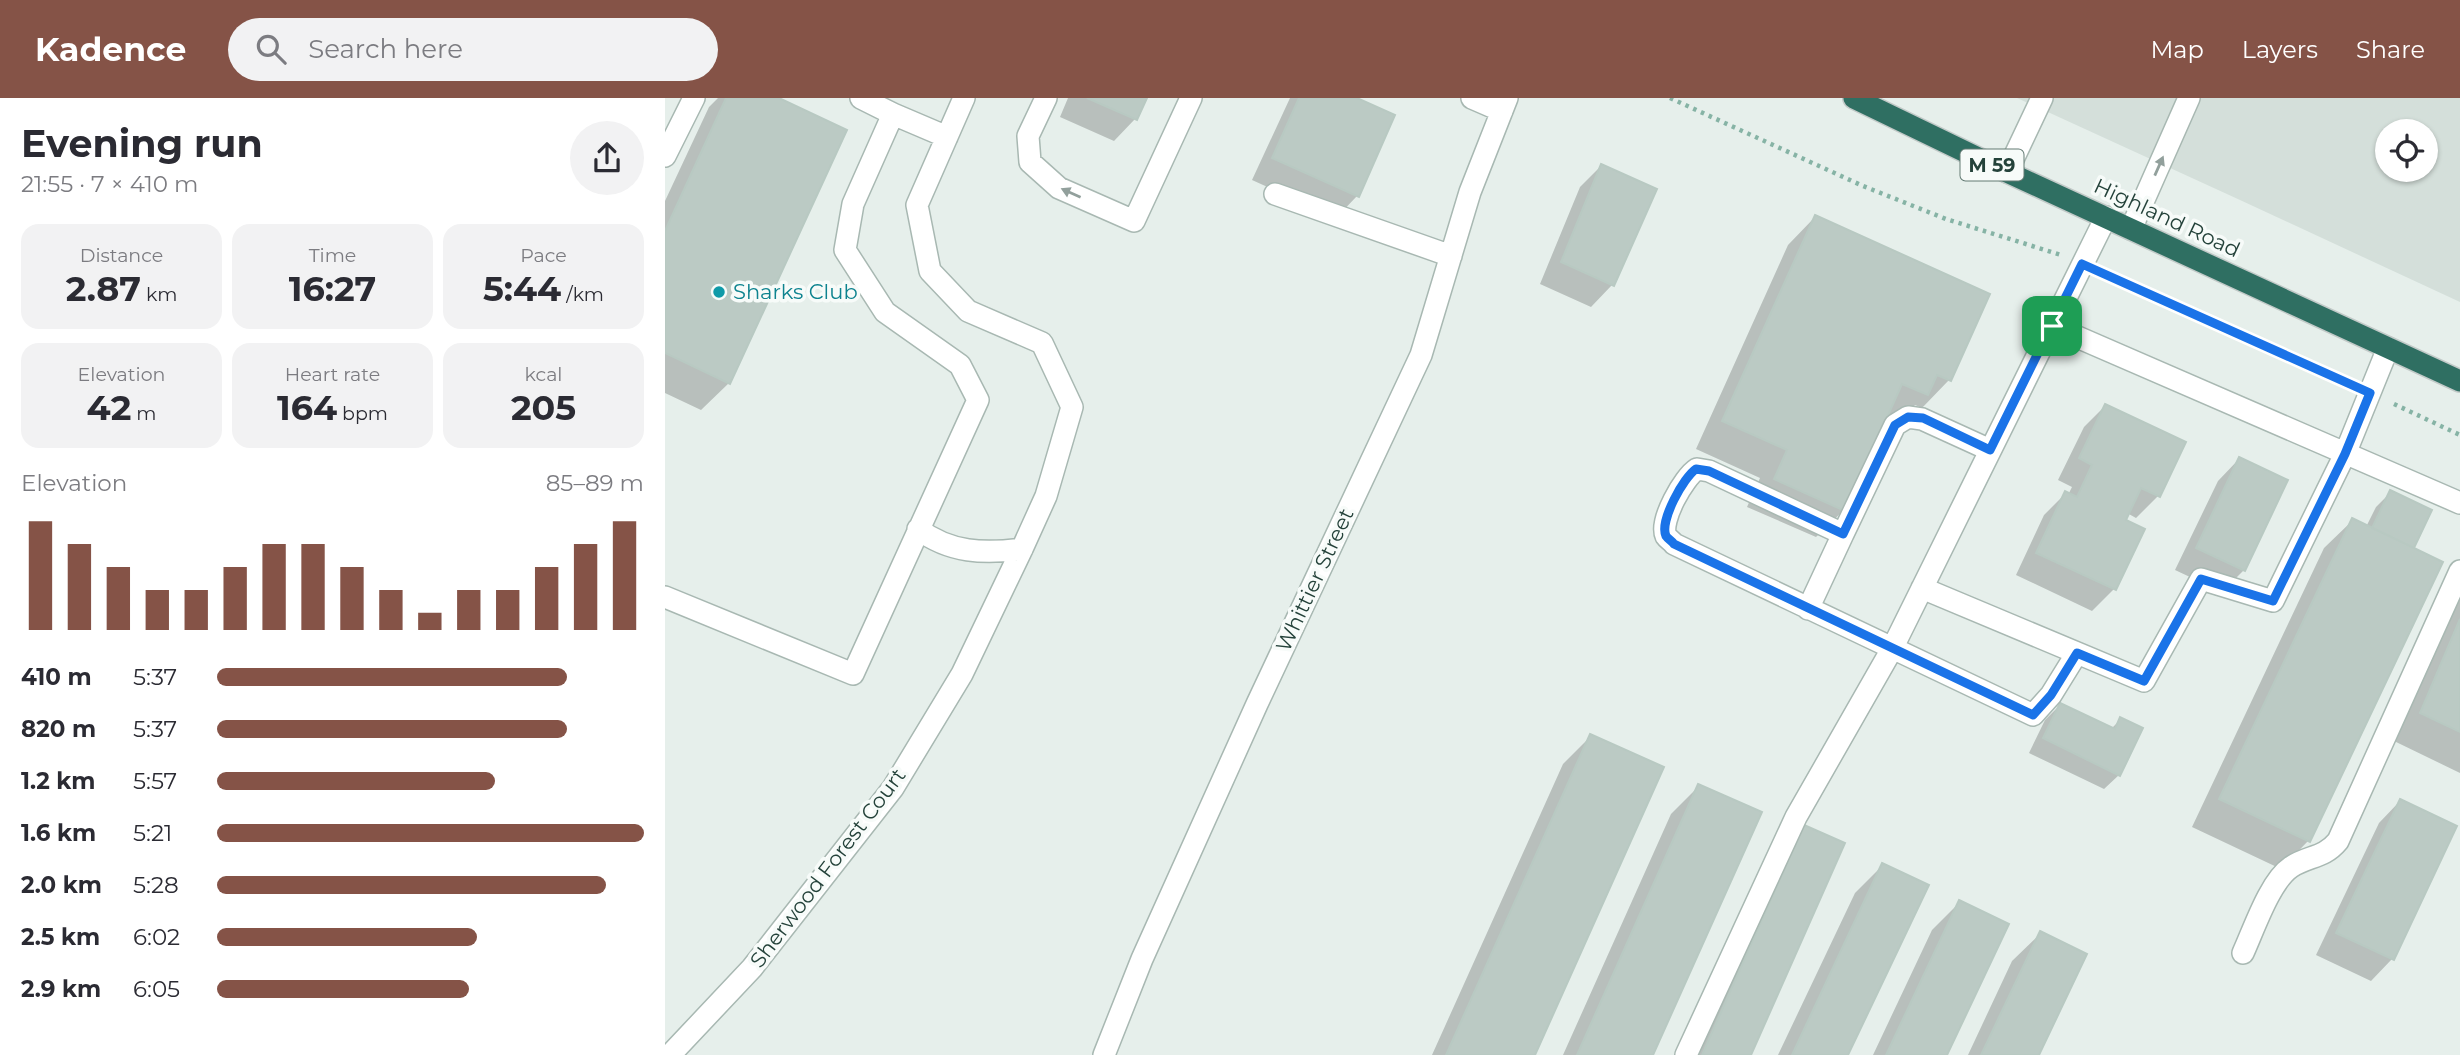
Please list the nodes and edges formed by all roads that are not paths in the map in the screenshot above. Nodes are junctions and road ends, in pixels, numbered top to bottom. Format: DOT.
graph roads {
  1 [pos="694,98"];
  2 [pos="861,98"];
  3 [pos="964,98"];
  4 [pos="1046,98"];
  5 [pos="1191,98"];
  6 [pos="1472,98"];
  7 [pos="1854,98"];
  8 [pos="2042,98"];
  9 [pos="2189,98"];
  10 [pos="1504,105"];
  11 [pos="893,114"];
  12 [pos="947,137"];
  13 [pos="665,156"];
  14 [pos="2007,172"];
  15 [pos="1275,194"];
  16 [pos="2106,217"];
  17 [pos="2131,229"];
  18 [pos="1451,256"];
  19 [pos="2052,326"];
  20 [pos="2388,348"];
  21 [pos="2460,381"];
  22 [pos="1990,450"];
  23 [pos="2345,454"];
  24 [pos="2460,503"];
  25 [pos="918,529"];
  26 [pos="1843,534"];
  27 [pos="1022,549"];
  28 [pos="2460,571"];
  29 [pos="1922,588"];
  30 [pos="665,597"];
  31 [pos="1808,609"];
  32 [pos="1892,649"];
  33 [pos="2077,653"];
  34 [pos="2243,953"];
  35 [pos="670,1055"];
  36 [pos="1104,1055"];
  37 [pos="1686,1055"];
  1 -- 13 [label="street"];
  2 -- 11 [label="street"];
  3 -- 12 [label="street, Sherwood Forest Court"];
  5 -- 4 [label="street, one-way"];
  6 -- 10 [label="street"];
  7 -- 14 [label="highway, Highland Road / M 59"];
  8 -- 14 [label="street"];
  17 -- 9 [label="street, one-way"];
  10 -- 18 [label="street, Whittier Street"];
  11 -- 12 [label="street"];
  11 -- 25 [label="street"];
  12 -- 27 [label="street, Sherwood Forest Court"];
  14 -- 16 [label="highway, Highland Road / M 59"];
  15 -- 18 [label="street"];
  16 -- 17 [label="highway, Highland Road / M 59"];
  16 -- 19 [label="street"];
  17 -- 20 [label="highway, Highland Road / M 59"];
  18 -- 36 [label="street, Whittier Street"];
  19 -- 22 [label="street"];
  19 -- 23 [label="street"];
  20 -- 21 [label="highway, Highland Road / M 59"];
  20 -- 23 [label="street"];
  22 -- 26 [label="street"];
  22 -- 29 [label="street"];
  23 -- 24 [label="street"];
  23 -- 33 [label="street"];
  25 -- 27 [label="street"];
  25 -- 30 [label="street"];
  26 -- 31 [label="street"];
  26 -- 31 [label="street"];
  27 -- 35 [label="street, Sherwood Forest Court"];
  28 -- 34 [label="street"];
  29 -- 32 [label="street"];
  29 -- 33 [label="street"];
  31 -- 32 [label="street"];
  32 -- 33 [label="street"];
  32 -- 37 [label="street"];
}
